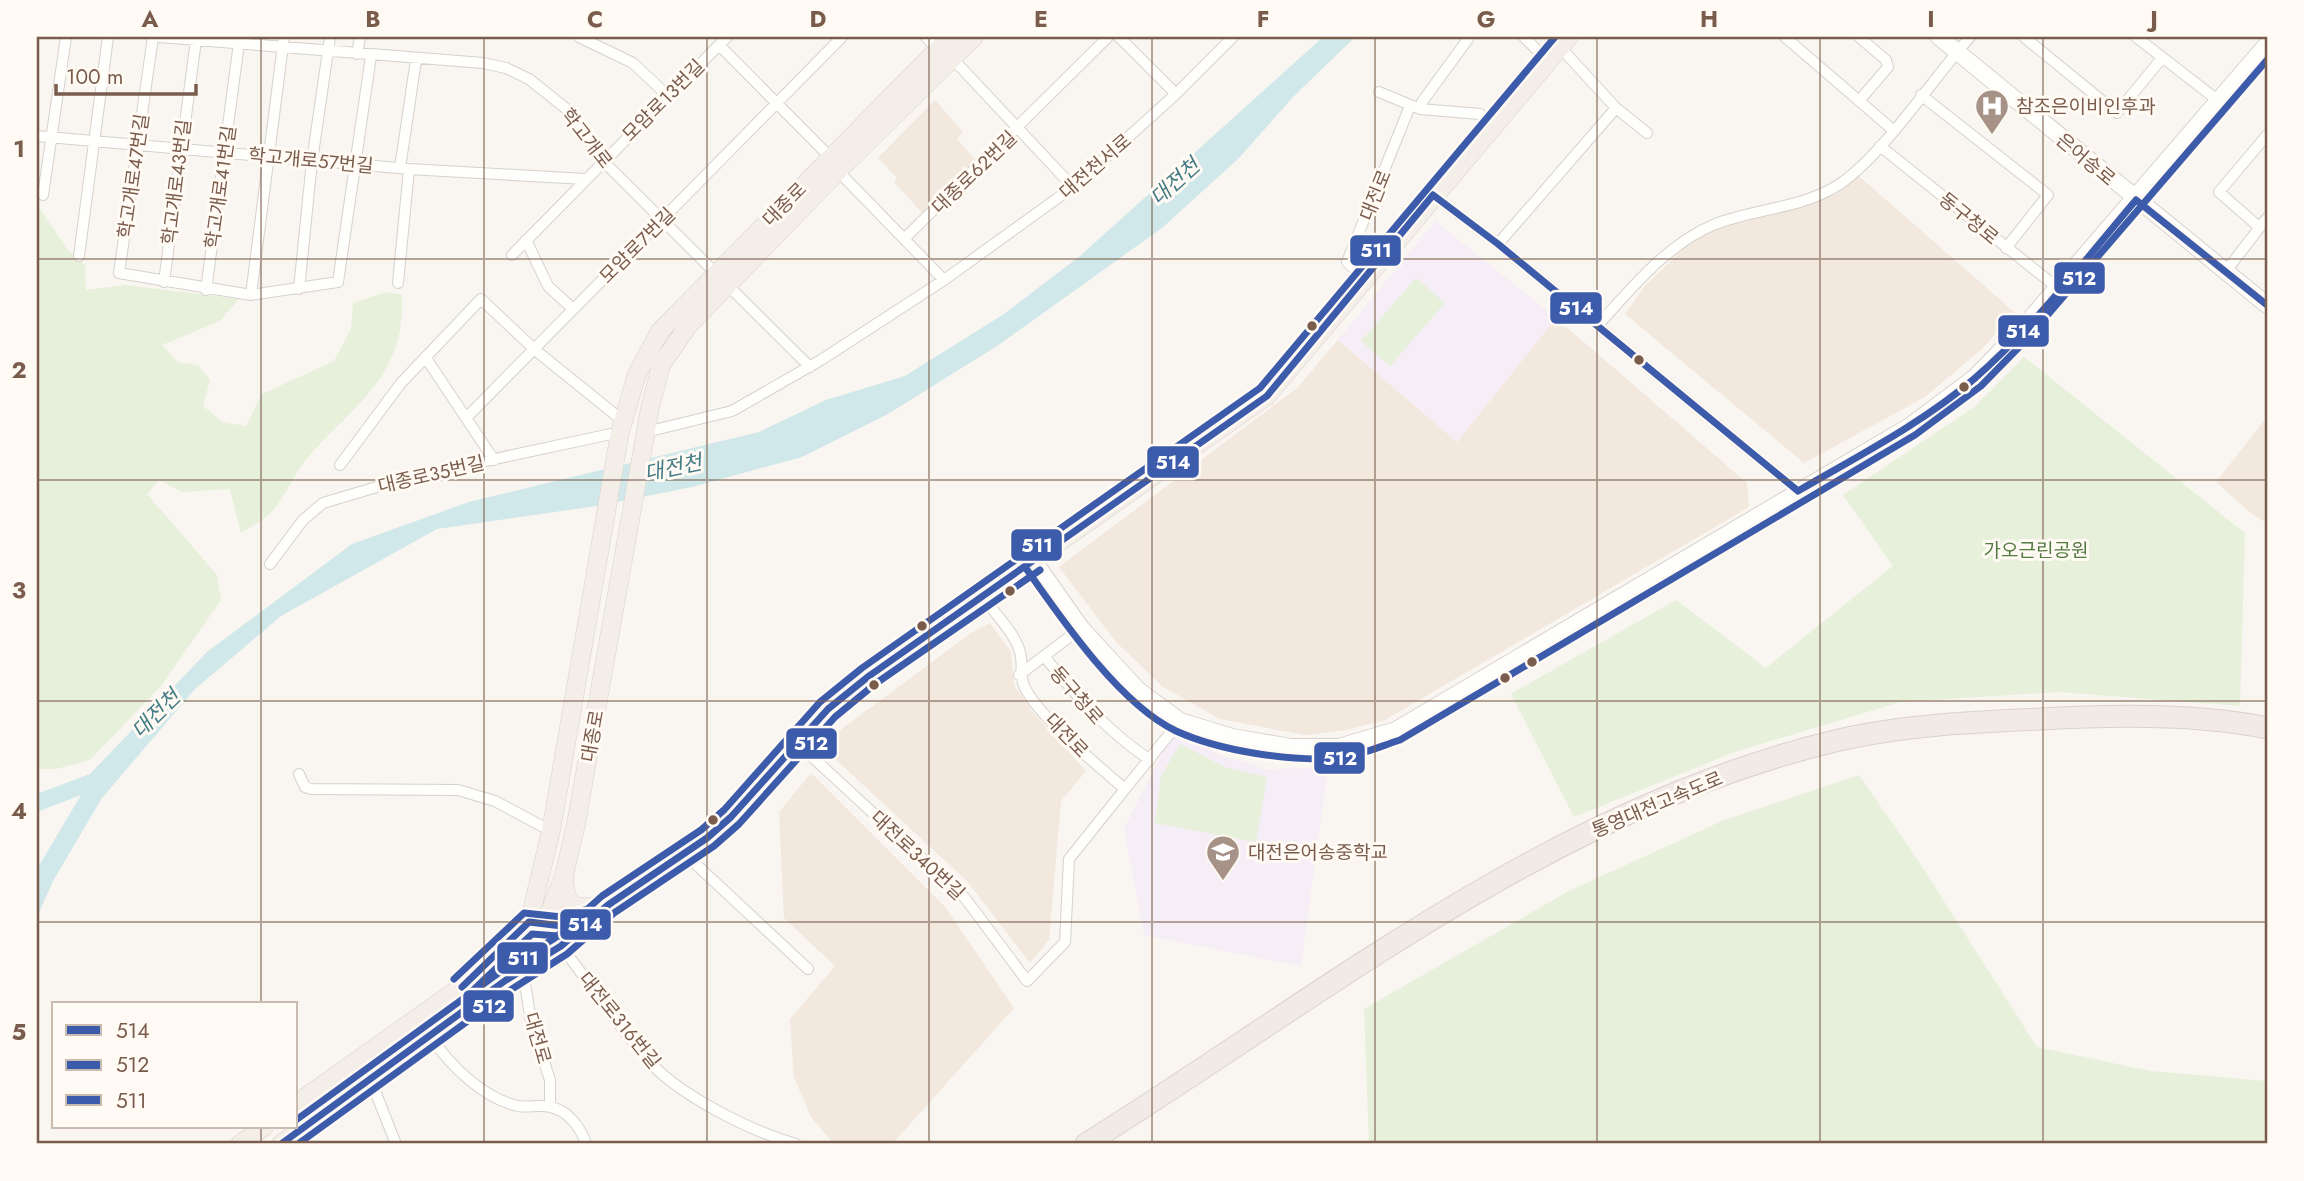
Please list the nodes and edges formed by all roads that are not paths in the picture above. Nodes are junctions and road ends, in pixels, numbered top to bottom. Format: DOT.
graph roads {
  1 [pos="66,37"];
  2 [pos="108,37"];
  3 [pos="156,37"];
  4 [pos="172,37"];
  5 [pos="330,37"];
  6 [pos="360,37"];
  7 [pos="579,37"];
  8 [pos="842,37"];
  9 [pos="974,37"];
  10 [pos="1108,37"];
  11 [pos="1119,37"];
  12 [pos="1233,37"];
  13 [pos="1524,37"];
  14 [pos="1785,37"];
  15 [pos="1859,37"];
  16 [pos="1939,37"];
  17 [pos="1970,37"];
  18 [pos="2024,37"];
  19 [pos="2136,37"];
  20 [pos="1468,39"];
  21 [pos="196,40"];
  22 [pos="234,41"];
  23 [pos="723,41"];
  24 [pos="284,42"];
  25 [pos="2267,44"];
  26 [pos="941,45"];
  27 [pos="1559,48"];
  28 [pos="328,50"];
  29 [pos="1957,52"];
  30 [pos="357,54"];
  31 [pos="371,56"];
  32 [pos="2162,58"];
  33 [pos="416,60"];
  34 [pos="1379,92"];
  35 [pos="1176,94"];
  36 [pos="1922,95"];
  37 [pos="667,96"];
  38 [pos="1859,101"];
  39 [pos="2220,102"];
  40 [pos="775,104"];
  41 [pos="1415,108"];
  42 [pos="1616,108"];
  43 [pos="1493,124"];
  44 [pos="1019,129"];
  45 [pos="1893,130"];
  46 [pos="1647,133"];
  47 [pos="2267,135"];
  48 [pos="37,136"];
  49 [pos="51,137"];
  50 [pos="94,141"];
  51 [pos="138,145"];
  52 [pos="1880,146"];
  53 [pos="180,149"];
  54 [pos="225,153"];
  55 [pos="267,156"];
  56 [pos="312,160"];
  57 [pos="603,161"];
  58 [pos="355,164"];
  59 [pos="834,164"];
  60 [pos="404,169"];
  61 [pos="585,179"];
  62 [pos="1073,187"];
  63 [pos="43,195"];
  64 [pos="1433,195"];
  65 [pos="2136,200"];
  66 [pos="2267,218"];
  67 [pos="660,221"];
  68 [pos="2259,227"];
  69 [pos="905,238"];
  70 [pos="526,240"];
  71 [pos="1499,244"];
  72 [pos="2006,248"];
  73 [pos="512,255"];
  74 [pos="79,256"];
  75 [pos="2226,271"];
  76 [pos="1364,278"];
  77 [pos="720,280"];
  78 [pos="944,280"];
  79 [pos="164,282"];
  80 [pos="398,283"];
  81 [pos="299,289"];
  82 [pos="2059,289"];
  83 [pos="206,290"];
  84 [pos="251,295"];
  85 [pos="2267,305"];
  86 [pos="573,309"];
  87 [pos="1598,326"];
  88 [pos="534,349"];
  89 [pos="426,358"];
  90 [pos="810,367"];
  91 [pos="467,417"];
  92 [pos="622,426"];
  93 [pos="646,433"];
  94 [pos="494,460"];
  95 [pos="340,465"];
  96 [pos="1798,491"];
  97 [pos="1034,561"];
  98 [pos="270,564"];
  99 [pos="983,597"];
  100 [pos="1082,628"];
  101 [pos="1044,656"];
  102 [pos="1019,675"];
  103 [pos="1180,721"];
  104 [pos="2262,733"];
  105 [pos="796,741"];
  106 [pos="1150,760"];
  107 [pos="299,774"];
  108 [pos="1125,789"];
  109 [pos="551,831"];
  110 [pos="686,855"];
  111 [pos="564,876"];
  112 [pos="608,905"];
  113 [pos="589,922"];
  114 [pos="536,925"];
  115 [pos="561,946"];
  116 [pos="808,969"];
  117 [pos="523,970"];
  118 [pos="506,981"];
  119 [pos="429,1036"];
  120 [pos="371,1080"];
  121 [pos="298,1103"];
  122 [pos="550,1106"];
  123 [pos="263,1128"];
  124 [pos="240,1144"];
  125 [pos="281,1144"];
  126 [pos="397,1144"];
  127 [pos="586,1144"];
  128 [pos="796,1144"];
  129 [pos="1086,1144"];
  130 [pos="1112,1144"];
  1 -- 49 [label="street"];
  2 -- 50 [label="street"];
  3 -- 4 [label="street, 학고개로"];
  3 -- 51 [label="street, 학고개로47번길"];
  4 -- 21 [label="street, 학고개로"];
  5 -- 28 [label="street"];
  6 -- 30 [label="street"];
  7 -- 37 [label="street"];
  8 -- 40 [label="street, 모암로7번길"];
  9 -- 26 [label="main road, 대종로"];
  10 -- 44 [label="street, 대종로62번길"];
  11 -- 35 [label="street"];
  12 -- 35 [label="street, 대전천서로"];
  13 -- 27 [label="street"];
  14 -- 38 [label="street"];
  15 -- 38 [label="street"];
  16 -- 29 [label="main road, 은어송로"];
  17 -- 29 [label="street"];
  18 -- 32 [label="street"];
  19 -- 32 [label="street"];
  20 -- 41 [label="street, 대전로"];
  21 -- 22 [label="street, 학고개로"];
  21 -- 53 [label="street, 학고개로43번길"];
  22 -- 24 [label="street, 학고개로"];
  22 -- 54 [label="street, 학고개로41번길"];
  23 -- 37 [label="street, 모암로13번길"];
  23 -- 40 [label="street"];
  24 -- 28 [label="street, 학고개로"];
  24 -- 55 [label="street"];
  25 -- 39 [label="main road"];
  26 -- 44 [label="street"];
  26 -- 59 [label="main road, 대종로"];
  27 -- 42 [label="street"];
  27 -- 43 [label="main road, 대전로"];
  28 -- 30 [label="street, 학고개로"];
  28 -- 56 [label="street"];
  29 -- 36 [label="street"];
  29 -- 65 [label="main road, 은어송로"];
  30 -- 31 [label="street, 학고개로"];
  31 -- 33 [label="street, 학고개로"];
  31 -- 58 [label="street"];
  32 -- 39 [label="street"];
  33 -- 57 [label="street, 학고개로"];
  33 -- 60 [label="street"];
  34 -- 41 [label="street"];
  35 -- 62 [label="street, 대전천서로"];
  36 -- 45 [label="street"];
  36 -- 72 [label="street"];
  37 -- 57 [label="street, 모암로13번길"];
  38 -- 45 [label="street"];
  39 -- 65 [label="main road"];
  40 -- 59 [label="street"];
  40 -- 67 [label="street, 모암로7번길"];
  41 -- 43 [label="street"];
  41 -- 76 [label="street, 대전로"];
  42 -- 46 [label="street"];
  42 -- 71 [label="street"];
  43 -- 64 [label="main road, 대전로"];
  44 -- 62 [label="street"];
  44 -- 69 [label="street, 대종로62번길"];
  45 -- 52 [label="street"];
  47 -- 68 [label="street"];
  48 -- 49 [label="street, 학고개로57번길"];
  49 -- 50 [label="street, 학고개로57번길"];
  49 -- 63 [label="street"];
  50 -- 51 [label="street, 학고개로57번길"];
  50 -- 74 [label="street"];
  51 -- 53 [label="street, 학고개로57번길"];
  51 -- 79 [label="street, 학고개로47번길"];
  52 -- 72 [label="street, 동구청로"];
  52 -- 87 [label="street"];
  53 -- 54 [label="street, 학고개로57번길"];
  53 -- 79 [label="street, 학고개로43번길"];
  54 -- 55 [label="street, 학고개로57번길"];
  54 -- 83 [label="street, 학고개로41번길"];
  55 -- 56 [label="street, 학고개로57번길"];
  55 -- 84 [label="street"];
  56 -- 58 [label="street, 학고개로57번길"];
  56 -- 81 [label="street"];
  57 -- 61 [label="street, 모암로13번길"];
  57 -- 67 [label="street, 학고개로"];
  58 -- 60 [label="street, 학고개로57번길"];
  58 -- 81 [label="street"];
  59 -- 69 [label="street"];
  59 -- 77 [label="main road, 대종로"];
  60 -- 61 [label="street, 학고개로57번길"];
  60 -- 80 [label="street"];
  61 -- 70 [label="street, 모암로13번길"];
  62 -- 78 [label="street, 대전천서로"];
  64 -- 71 [label="street"];
  64 -- 76 [label="main road, 대전로"];
  65 -- 75 [label="main road, 은어송로"];
  65 -- 82 [label="main road"];
  66 -- 68 [label="street"];
  67 -- 77 [label="street, 학고개로"];
  67 -- 86 [label="street, 모암로7번길"];
  68 -- 75 [label="street"];
  69 -- 78 [label="street"];
  70 -- 73 [label="street, 모암로13번길"];
  70 -- 86 [label="street"];
  71 -- 87 [label="street"];
  72 -- 82 [label="street, 동구청로"];
  75 -- 85 [label="main road, 은어송로"];
  76 -- 97 [label="main road, 대전로"];
  77 -- 90 [label="street"];
  77 -- 92 [label="main road, 대종로"];
  77 -- 93 [label="main road, 대종로"];
  78 -- 90 [label="street, 대전천서로"];
  79 -- 83 [label="street"];
  81 -- 84 [label="street"];
  82 -- 96 [label="main road"];
  83 -- 84 [label="street"];
  86 -- 88 [label="street, 모암로7번길"];
  87 -- 96 [label="street"];
  88 -- 89 [label="street"];
  88 -- 91 [label="street, 모암로7번길"];
  88 -- 92 [label="street"];
  89 -- 91 [label="street"];
  89 -- 95 [label="street"];
  90 -- 93 [label="street, 대전천서로"];
  91 -- 94 [label="street"];
  92 -- 94 [label="street, 대종로35번길"];
  92 -- 109 [label="main road, 대종로"];
  93 -- 111 [label="main road, 대종로"];
  94 -- 98 [label="street, 대종로35번길"];
  96 -- 103 [label="main road"];
  97 -- 99 [label="main road, 대전로"];
  97 -- 100 [label="main road"];
  99 -- 102 [label="street, 대전로"];
  99 -- 105 [label="main road, 대전로"];
  100 -- 101 [label="street, 동구청로"];
  100 -- 103 [label="main road"];
  101 -- 102 [label="street"];
  101 -- 106 [label="street, 동구청로"];
  102 -- 108 [label="street, 대전로"];
  103 -- 106 [label="street"];
  104 -- 129 [label="highway, 통영대전고속도로"];
  104 -- 130 [label="highway, 통영대전고속도로"];
  105 -- 108 [label="street, 대전로340번길"];
  105 -- 110 [label="main road, 대전로"];
  106 -- 108 [label="street"];
  107 -- 109 [label="street"];
  109 -- 114 [label="main road, 대종로"];
  110 -- 112 [label="main road, 대전로"];
  110 -- 116 [label="street"];
  111 -- 112 [label="main road"];
  111 -- 114 [label="main road, 대종로"];
  112 -- 113 [label="main road, 대전로"];
  113 -- 114 [label="main road"];
  113 -- 115 [label="main road, 대전로"];
  114 -- 118 [label="main road"];
  114 -- 121 [label="main road"];
  115 -- 117 [label="main road, 대전로"];
  115 -- 128 [label="street, 대전로316번길"];
  117 -- 118 [label="main road, 대전로"];
  117 -- 122 [label="street, 대전로"];
  118 -- 119 [label="main road"];
  119 -- 120 [label="main road"];
  119 -- 122 [label="street"];
  120 -- 125 [label="main road"];
  120 -- 126 [label="street"];
  122 -- 127 [label="street"];
  123 -- 124 [label="main road"];
}
